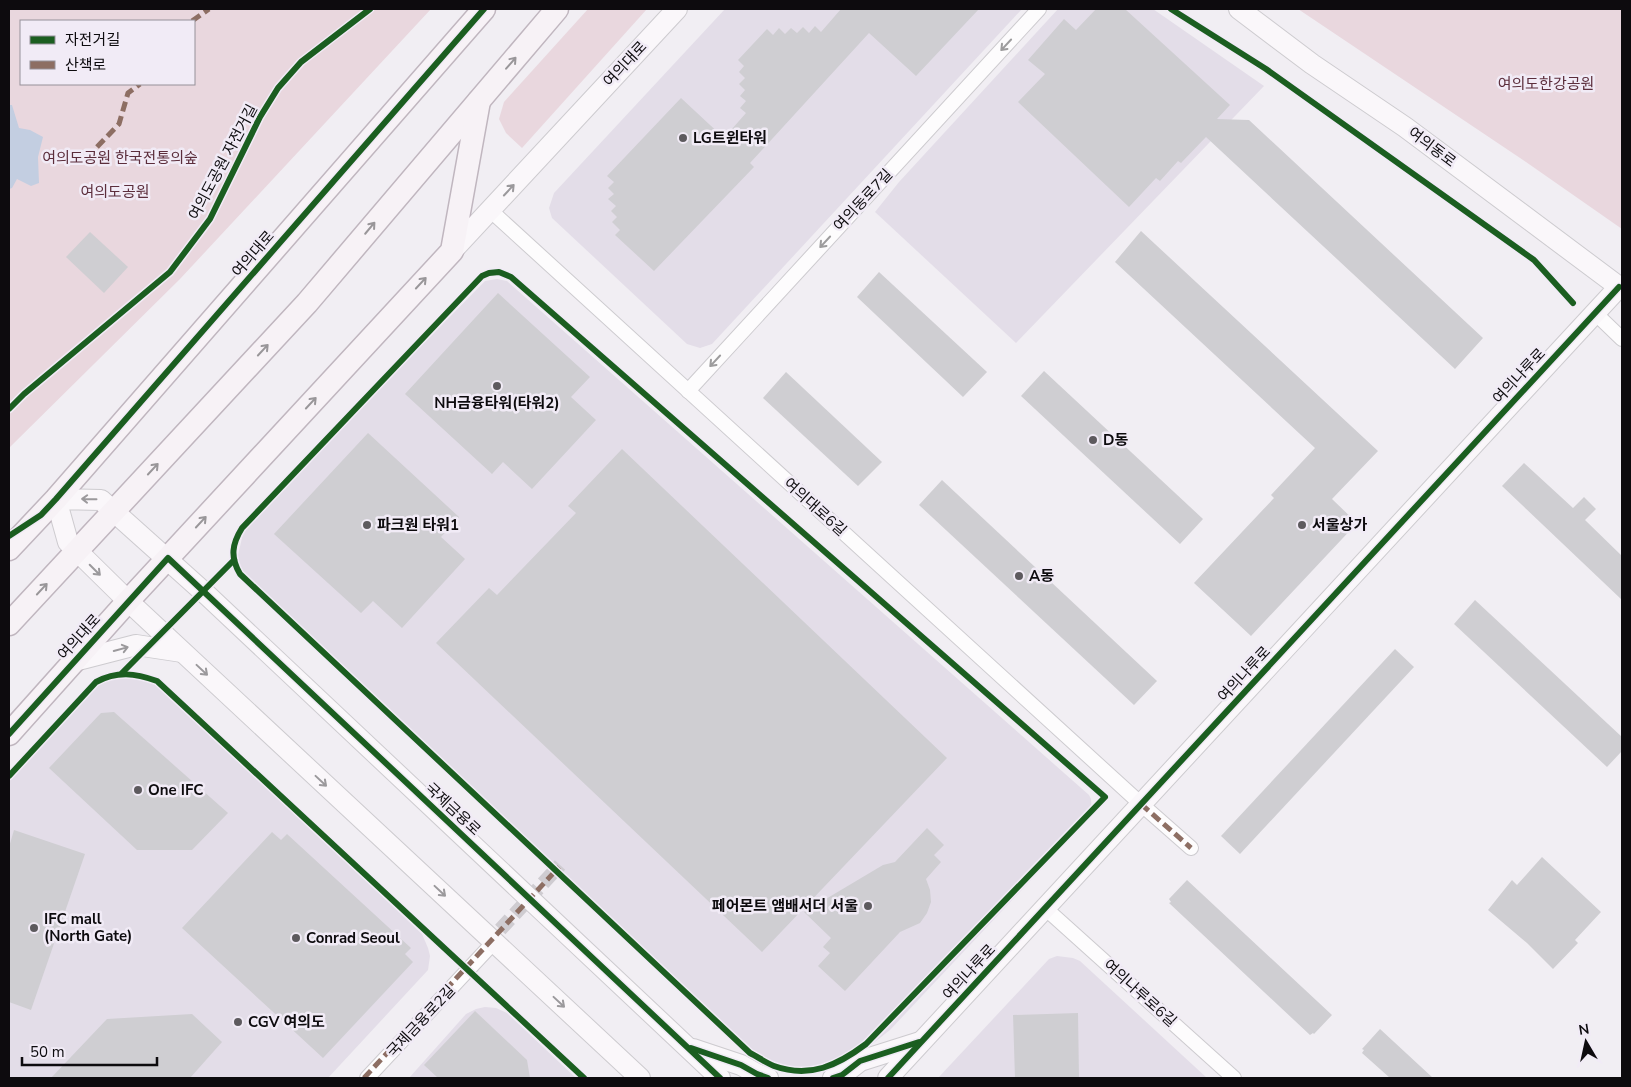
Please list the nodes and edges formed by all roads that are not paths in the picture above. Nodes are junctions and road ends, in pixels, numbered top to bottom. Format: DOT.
graph roads {
  1 [pos="484,9"];
  2 [pos="558,9"];
  3 [pos="676,9"];
  4 [pos="1039,9"];
  5 [pos="1239,9"];
  6 [pos="479,100"];
  7 [pos="490,210"];
  8 [pos="452,251"];
  9 [pos="1621,288"];
  10 [pos="1595,313"];
  11 [pos="1622,339"];
  12 [pos="688,391"];
  13 [pos="56,499"];
  14 [pos="114,511"];
  15 [pos="9,549"];
  16 [pos="77,551"];
  17 [pos="168,558"];
  18 [pos="128,601"];
  19 [pos="9,624"];
  20 [pos="182,652"];
  21 [pos="74,661"];
  22 [pos="9,734"];
  23 [pos="1141,804"];
  24 [pos="1191,848"];
  25 [pos="1045,908"];
  26 [pos="494,942"];
  27 [pos="922,1041"];
  28 [pos="687,1046"];
  29 [pos="367,1078"];
  30 [pos="640,1078"];
  31 [pos="720,1078"];
  32 [pos="768,1078"];
  33 [pos="833,1078"];
  34 [pos="888,1078"];
  35 [pos="1234,1078"];
  1 -- 13 [label="main road, 여의대로"];
  6 -- 2 [label="main road, one-way"];
  7 -- 3 [label="street, 여의대로, one-way"];
  4 -- 12 [label="street, 여의동로7길, one-way"];
  5 -- 9 [label="street, 여의동로"];
  6 -- 8 [label="main road"];
  14 -- 6 [label="main road, one-way"];
  7 -- 8 [label="street, 여의대로"];
  7 -- 12 [label="street, 여의대로6길"];
  17 -- 8 [label="main road, 여의대로, one-way"];
  9 -- 10 [label="street, 여의나루로"];
  10 -- 11 [label="street"];
  10 -- 23 [label="street, 여의나루로"];
  12 -- 23 [label="street, 여의대로6길"];
  14 -- 13 [label="street, 국제금융로, one-way"];
  13 -- 15 [label="main road, 여의대로"];
  13 -- 16 [label="street"];
  14 -- 16 [label="main road"];
  14 -- 17 [label="street, 국제금융로"];
  16 -- 18 [label="street, one-way"];
  19 -- 16 [label="main road, one-way"];
  17 -- 18 [label="main road, 여의대로"];
  17 -- 28 [label="street, 국제금융로"];
  18 -- 20 [label="street"];
  18 -- 21 [label="main road, 여의대로"];
  21 -- 20 [label="street, one-way"];
  20 -- 26 [label="street, one-way"];
  21 -- 22 [label="main road, 여의대로"];
  23 -- 24 [label="street, 여의대로6길"];
  23 -- 25 [label="street, 여의나루로"];
  25 -- 27 [label="street, 여의나루로"];
  25 -- 35 [label="street, 여의나루로6길"];
  26 -- 29 [label="street, 국제금융로2길"];
  26 -- 30 [label="street, one-way"];
  27 -- 33 [label="street"];
  27 -- 34 [label="street, 여의나루로"];
  28 -- 31 [label="street, 국제금융로"];
  28 -- 32 [label="street"];
}
